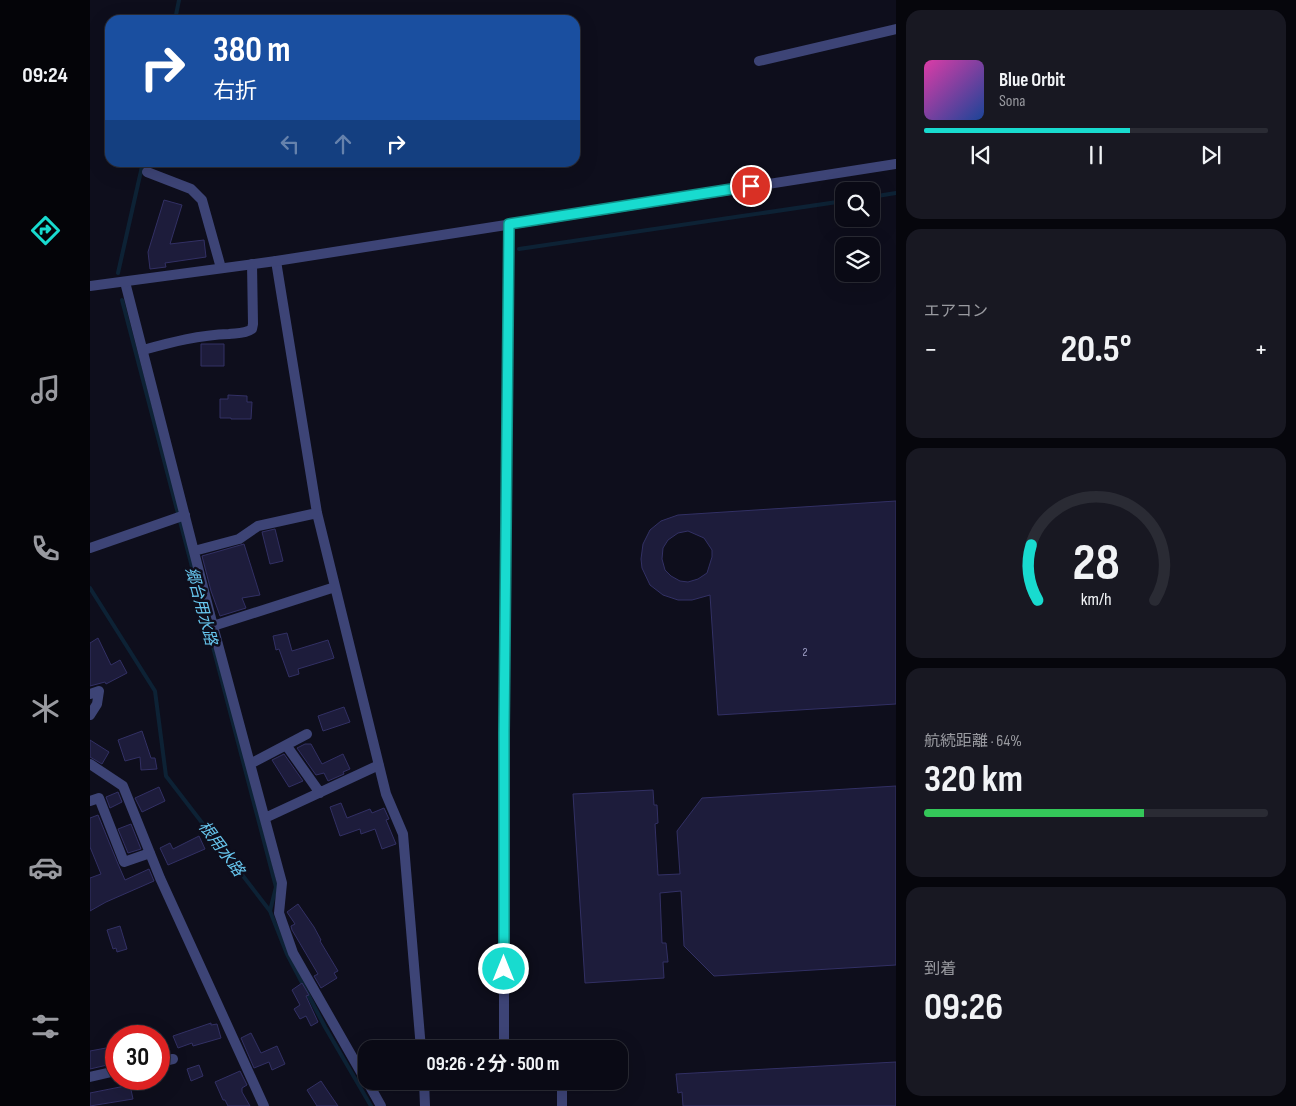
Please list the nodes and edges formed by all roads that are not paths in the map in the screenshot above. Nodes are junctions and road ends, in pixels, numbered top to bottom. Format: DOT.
graph roads {
  1 [pos="896,29"];
  2 [pos="759,61"];
  3 [pos="896,164"];
  4 [pos="147,172"];
  5 [pos="509,224"];
  6 [pos="276,261"];
  7 [pos="252,264"];
  8 [pos="221,268"];
  9 [pos="125,282"];
  10 [pos="90,286"];
  11 [pos="143,350"];
  12 [pos="317,513"];
  13 [pos="181,516"];
  14 [pos="90,548"];
  15 [pos="194,551"];
  16 [pos="335,587"];
  17 [pos="213,626"];
  18 [pos="90,694"];
  19 [pos="90,715"];
  20 [pos="307,734"];
  21 [pos="286,745"];
  22 [pos="90,764"];
  23 [pos="250,764"];
  24 [pos="379,765"];
  25 [pos="320,793"];
  26 [pos="90,801"];
  27 [pos="264,818"];
  28 [pos="150,853"];
  29 [pos="421,1040"];
  30 [pos="504,1040"];
  31 [pos="173,1059"];
  32 [pos="170,1060"];
  33 [pos="358,1067"];
  34 [pos="105,1074"];
  35 [pos="90,1077"];
  36 [pos="371,1090"];
  37 [pos="425,1090"];
  38 [pos="562,1090"];
  39 [pos="264,1106"];
  40 [pos="381,1106"];
  41 [pos="426,1106"];
  42 [pos="562,1106"];
  1 -- 2 [label="street"];
  3 -- 5 [label="street"];
  4 -- 8 [label="street"];
  5 -- 6 [label="street"];
  5 -- 30 [label="street"];
  6 -- 7 [label="street"];
  6 -- 12 [label="street"];
  7 -- 8 [label="street"];
  7 -- 11 [label="street"];
  8 -- 9 [label="street"];
  9 -- 10 [label="street"];
  9 -- 11 [label="street"];
  11 -- 13 [label="street"];
  12 -- 15 [label="street"];
  12 -- 16 [label="street"];
  13 -- 14 [label="street"];
  13 -- 15 [label="street"];
  15 -- 17 [label="street"];
  16 -- 17 [label="street"];
  16 -- 24 [label="street"];
  17 -- 23 [label="street"];
  18 -- 19 [label="street"];
  20 -- 21 [label="street"];
  21 -- 23 [label="street"];
  21 -- 25 [label="street"];
  22 -- 28 [label="street"];
  23 -- 27 [label="street"];
  24 -- 25 [label="street"];
  24 -- 29 [label="street"];
  25 -- 27 [label="street"];
  26 -- 28 [label="street"];
  27 -- 33 [label="street"];
  28 -- 39 [label="street"];
  31 -- 32 [label="street"];
  34 -- 35 [label="street"];
  36 -- 40 [label="street"];
  37 -- 41 [label="street"];
  38 -- 42 [label="street"];
}
